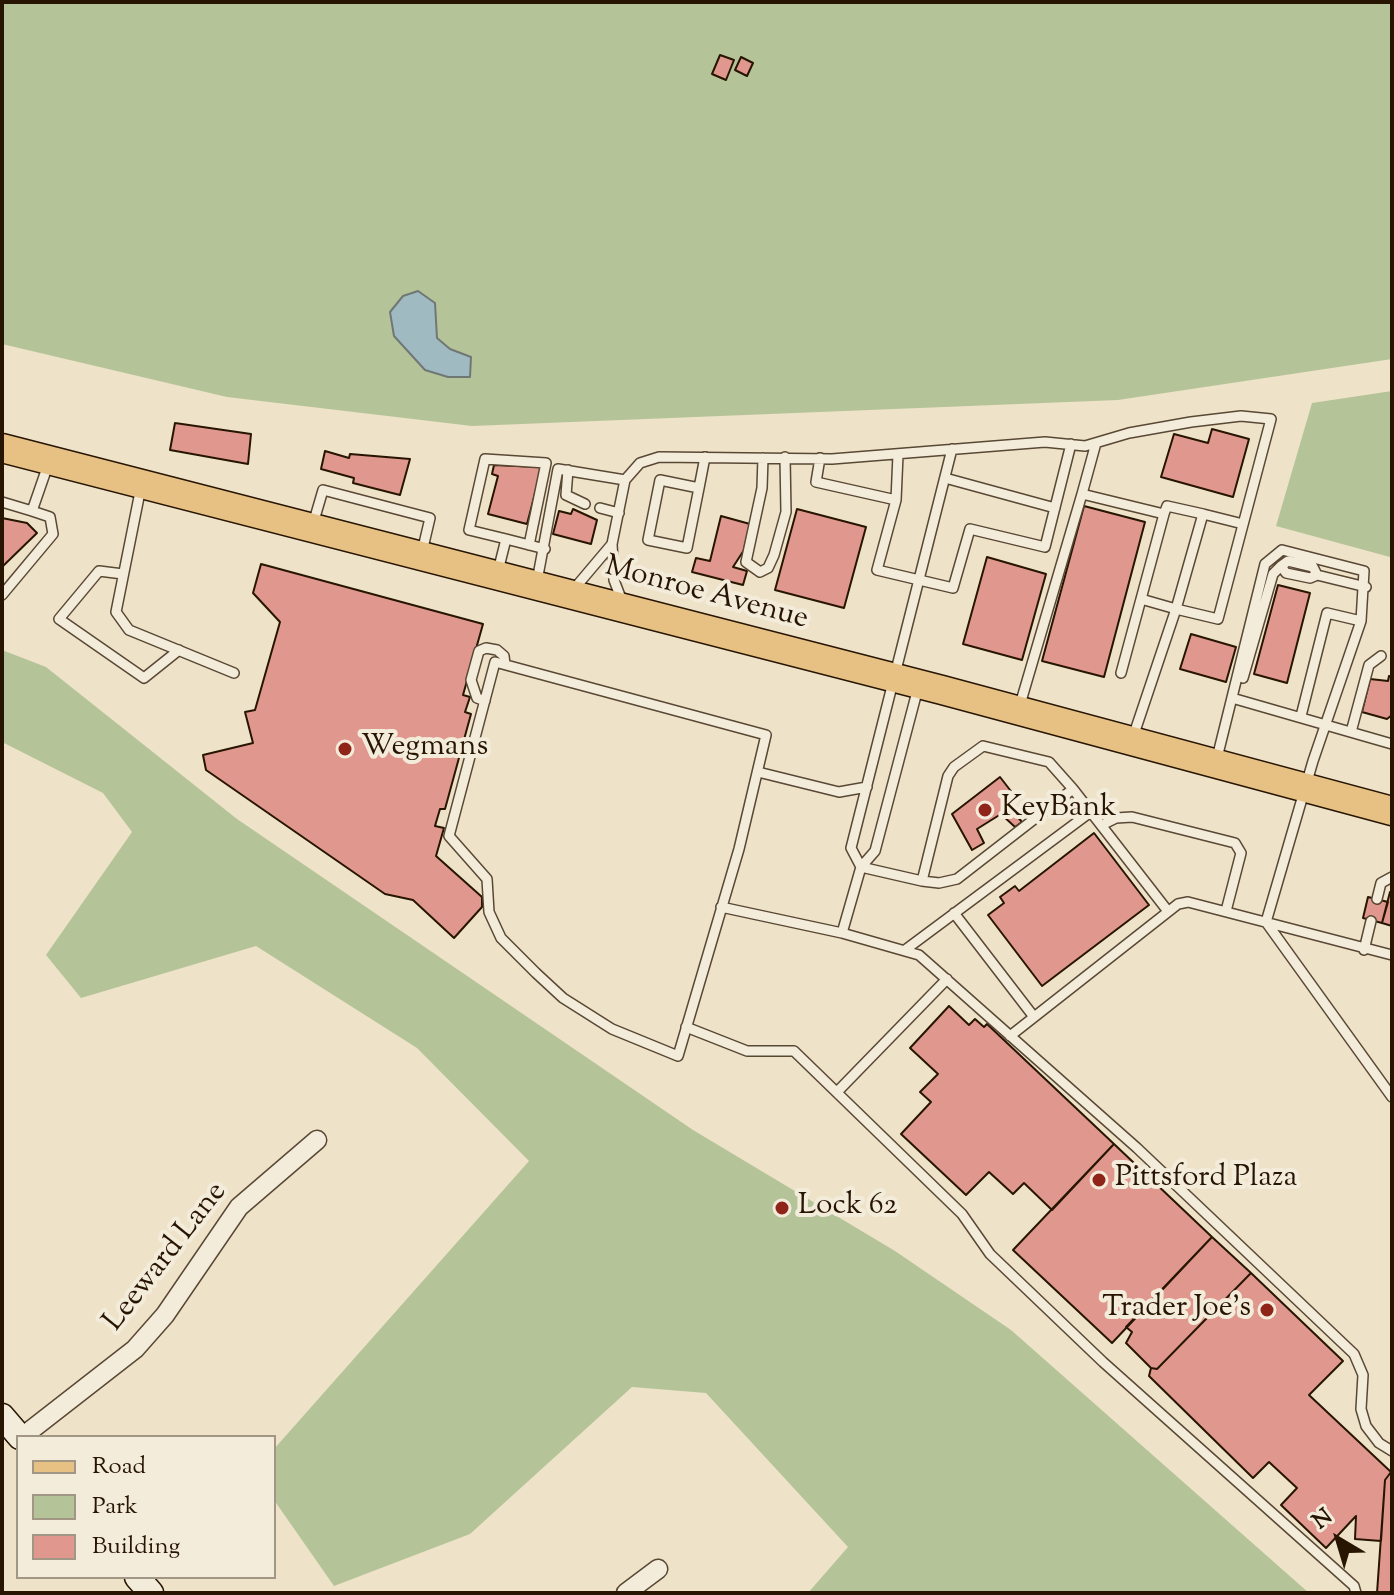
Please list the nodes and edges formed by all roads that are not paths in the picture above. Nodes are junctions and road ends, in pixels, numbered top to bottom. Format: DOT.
graph roads {
  1 [pos="1096,443"];
  2 [pos="1071,444"];
  3 [pos="2,448"];
  4 [pos="952,449"];
  5 [pos="898,455"];
  6 [pos="705,457"];
  7 [pos="785,457"];
  8 [pos="763,458"];
  9 [pos="820,458"];
  10 [pos="50,459"];
  11 [pos="563,469"];
  12 [pos="945,478"];
  13 [pos="625,480"];
  14 [pos="142,483"];
  15 [pos="699,488"];
  16 [pos="1082,494"];
  17 [pos="896,500"];
  18 [pos="2,502"];
  19 [pos="585,504"];
  20 [pos="600,508"];
  21 [pos="1055,508"];
  22 [pos="32,511"];
  23 [pos="619,513"];
  24 [pos="1164,514"];
  25 [pos="1203,514"];
  26 [pos="1243,524"];
  27 [pos="312,527"];
  28 [pos="506,539"];
  29 [pos="612,544"];
  30 [pos="529,545"];
  31 [pos="545,549"];
  32 [pos="421,555"];
  33 [pos="123,574"];
  34 [pos="497,575"];
  35 [pos="920,581"];
  36 [pos="536,585"];
  37 [pos="1366,587"];
  38 [pos="569,594"];
  39 [pos="2,595"];
  40 [pos="1141,599"];
  41 [pos="1176,609"];
  42 [pos="629,610"];
  43 [pos="1361,621"];
  44 [pos="179,650"];
  45 [pos="1381,656"];
  46 [pos="505,664"];
  47 [pos="234,673"];
  48 [pos="1121,673"];
  49 [pos="907,682"];
  50 [pos="1233,695"];
  51 [pos="485,701"];
  52 [pos="1018,711"];
  53 [pos="1301,716"];
  54 [pos="1326,725"];
  55 [pos="1351,732"];
  56 [pos="1131,741"];
  57 [pos="1392,744"];
  58 [pos="1216,763"];
  59 [pos="758,772"];
  60 [pos="867,787"];
  61 [pos="1306,788"];
  62 [pos="1073,789"];
  63 [pos="1391,810"];
  64 [pos="1092,811"];
  65 [pos="1102,825"];
  66 [pos="861,867"];
  67 [pos="1392,877"];
  68 [pos="922,881"];
  69 [pos="1377,899"];
  70 [pos="721,907"];
  71 [pos="1167,910"];
  72 [pos="1226,911"];
  73 [pos="954,913"];
  74 [pos="1371,921"];
  75 [pos="1266,922"];
  76 [pos="842,933"];
  77 [pos="905,950"];
  78 [pos="1364,950"];
  79 [pos="1392,955"];
  80 [pos="947,979"];
  81 [pos="1034,1017"];
  82 [pos="686,1027"];
  83 [pos="1010,1036"];
  84 [pos="837,1092"];
  85 [pos="1392,1097"];
  86 [pos="317,1140"];
  87 [pos="2,1416"];
  88 [pos="19,1435"];
  89 [pos="24,1435"];
  90 [pos="1392,1451"];
  91 [pos="658,1569"];
  92 [pos="626,1593"];
  93 [pos="1356,1593"];
  1 -- 2 [label="lane"];
  1 -- 16 [label="lane"];
  1 -- 26 [label="lane"];
  2 -- 4 [label="lane"];
  2 -- 21 [label="lane"];
  3 -- 10 [label="main road, Monroe Avenue"];
  4 -- 5 [label="lane"];
  4 -- 12 [label="lane"];
  5 -- 9 [label="lane"];
  5 -- 17 [label="lane"];
  6 -- 8 [label="lane"];
  6 -- 13 [label="lane"];
  6 -- 15 [label="lane"];
  7 -- 8 [label="lane"];
  7 -- 8 [label="lane"];
  7 -- 9 [label="lane"];
  9 -- 17 [label="lane"];
  10 -- 14 [label="main road, Monroe Avenue"];
  10 -- 22 [label="lane"];
  11 -- 13 [label="lane"];
  11 -- 19 [label="lane"];
  11 -- 31 [label="lane"];
  12 -- 21 [label="lane"];
  12 -- 35 [label="lane"];
  13 -- 23 [label="lane"];
  14 -- 27 [label="main road, Monroe Avenue"];
  14 -- 33 [label="lane"];
  15 -- 15 [label="lane"];
  16 -- 24 [label="lane"];
  16 -- 52 [label="lane"];
  17 -- 35 [label="lane"];
  18 -- 22 [label="lane"];
  20 -- 23 [label="lane"];
  21 -- 35 [label="lane"];
  22 -- 39 [label="lane"];
  23 -- 29 [label="lane"];
  24 -- 25 [label="lane"];
  24 -- 40 [label="lane"];
  25 -- 26 [label="lane"];
  25 -- 41 [label="lane"];
  26 -- 41 [label="lane"];
  27 -- 32 [label="main road, Monroe Avenue"];
  27 -- 32 [label="lane"];
  28 -- 30 [label="lane"];
  28 -- 30 [label="lane"];
  28 -- 34 [label="lane"];
  29 -- 38 [label="lane"];
  29 -- 42 [label="lane"];
  30 -- 31 [label="lane"];
  31 -- 36 [label="lane"];
  32 -- 34 [label="main road, Monroe Avenue"];
  33 -- 44 [label="lane"];
  33 -- 44 [label="lane"];
  34 -- 36 [label="main road, Monroe Avenue"];
  35 -- 49 [label="lane"];
  36 -- 38 [label="main road, Monroe Avenue"];
  37 -- 43 [label="lane"];
  37 -- 50 [label="lane"];
  37 -- 50 [label="lane"];
  38 -- 42 [label="main road, Monroe Avenue"];
  40 -- 41 [label="lane"];
  40 -- 48 [label="lane"];
  41 -- 56 [label="lane"];
  42 -- 49 [label="main road, Monroe Avenue"];
  43 -- 53 [label="lane"];
  43 -- 54 [label="lane"];
  44 -- 47 [label="lane"];
  45 -- 55 [label="lane"];
  46 -- 51 [label="lane"];
  46 -- 51 [label="lane"];
  46 -- 59 [label="lane"];
  49 -- 52 [label="main road, Monroe Avenue"];
  49 -- 60 [label="lane"];
  49 -- 66 [label="lane"];
  50 -- 53 [label="lane"];
  50 -- 58 [label="lane"];
  51 -- 82 [label="lane"];
  52 -- 56 [label="main road, Monroe Avenue"];
  53 -- 54 [label="lane"];
  54 -- 55 [label="lane"];
  54 -- 61 [label="lane"];
  55 -- 57 [label="lane"];
  56 -- 58 [label="main road, Monroe Avenue"];
  58 -- 61 [label="main road, Monroe Avenue"];
  59 -- 60 [label="lane"];
  59 -- 70 [label="lane"];
  60 -- 66 [label="lane"];
  61 -- 63 [label="main road, Monroe Avenue"];
  61 -- 75 [label="lane"];
  62 -- 64 [label="lane"];
  62 -- 68 [label="lane"];
  62 -- 68 [label="lane"];
  64 -- 65 [label="lane"];
  64 -- 73 [label="lane"];
  65 -- 71 [label="lane"];
  65 -- 72 [label="lane"];
  66 -- 68 [label="lane"];
  66 -- 76 [label="lane"];
  67 -- 69 [label="lane"];
  70 -- 76 [label="lane"];
  70 -- 82 [label="lane"];
  71 -- 72 [label="lane"];
  71 -- 81 [label="lane"];
  72 -- 75 [label="lane"];
  73 -- 77 [label="lane"];
  73 -- 81 [label="lane"];
  74 -- 78 [label="lane"];
  75 -- 78 [label="lane"];
  75 -- 85 [label="lane"];
  76 -- 77 [label="lane"];
  77 -- 80 [label="lane"];
  78 -- 79 [label="lane"];
  80 -- 83 [label="lane"];
  80 -- 84 [label="lane"];
  81 -- 83 [label="lane"];
  82 -- 84 [label="lane"];
  83 -- 90 [label="lane"];
  84 -- 93 [label="lane"];
  86 -- 89 [label="street, Leeward Lane"];
  87 -- 88 [label="main road"];
  91 -- 92 [label="street"];
}
